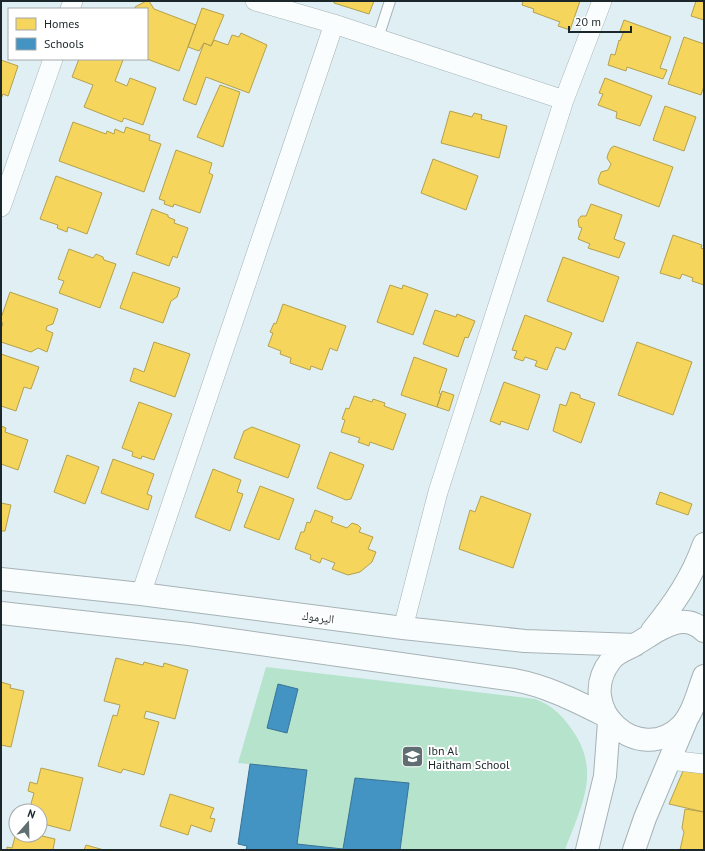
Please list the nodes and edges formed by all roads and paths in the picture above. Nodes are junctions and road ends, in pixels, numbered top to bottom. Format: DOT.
graph roads {
  1 [pos="255,1"];
  2 [pos="390,1"];
  3 [pos="602,1"];
  4 [pos="334,24"];
  5 [pos="378,38"];
  6 [pos="53,60"];
  7 [pos="564,100"];
  8 [pos="1,206"];
  9 [pos="704,544"];
  10 [pos="1,579"];
  11 [pos="141,594"];
  12 [pos="1,613"];
  13 [pos="404,628"];
  14 [pos="704,631"];
  15 [pos="641,641"];
  16 [pos="703,683"];
  17 [pos="689,714"];
  18 [pos="608,719"];
  19 [pos="670,760"];
  20 [pos="704,764"];
  21 [pos="587,850"];
  22 [pos="634,850"];
  1 -- 4 [label="street"];
  2 -- 5 [label="lane"];
  3 -- 7 [label="street"];
  4 -- 5 [label="street"];
  4 -- 11 [label="street"];
  5 -- 7 [label="street"];
  6 -- 8 [label="street"];
  7 -- 13 [label="street"];
  9 -- 15 [label="street"];
  10 -- 11 [label="street, اليرموك"];
  11 -- 13 [label="street, اليرموك"];
  12 -- 18 [label="street"];
  13 -- 15 [label="street, اليرموك"];
  14 -- 15 [label="street"];
  15 -- 18 [label="street"];
  16 -- 17 [label="street"];
  17 -- 18 [label="street"];
  17 -- 19 [label="street"];
  18 -- 21 [label="street"];
  19 -- 20 [label="street"];
  19 -- 22 [label="street"];
}
